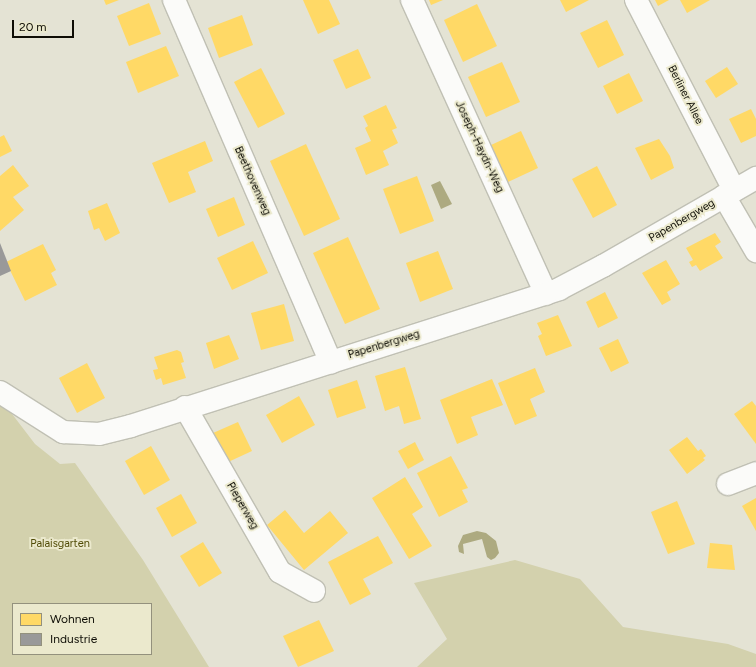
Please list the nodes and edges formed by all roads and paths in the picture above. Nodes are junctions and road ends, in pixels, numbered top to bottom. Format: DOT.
graph roads {
  1 [pos="174,0"];
  2 [pos="412,0"];
  3 [pos="636,0"];
  4 [pos="756,178"];
  5 [pos="729,193"];
  6 [pos="756,251"];
  7 [pos="546,294"];
  8 [pos="331,362"];
  9 [pos="0,392"];
  10 [pos="185,407"];
  11 [pos="756,473"];
  12 [pos="728,484"];
  13 [pos="314,591"];
  1 -- 8 [label="street, Beethovenweg"];
  2 -- 7 [label="street, Joseph-Haydn-Weg"];
  3 -- 5 [label="street, Berliner Allee"];
  4 -- 5 [label="street, Papenbergweg"];
  5 -- 6 [label="street, Berliner Allee"];
  5 -- 7 [label="street, Papenbergweg"];
  7 -- 8 [label="street, Papenbergweg"];
  8 -- 10 [label="street, Papenbergweg"];
  9 -- 10 [label="street, Papenbergweg"];
  10 -- 13 [label="street, Pieperweg"];
  11 -- 12 [label="street"];
}
